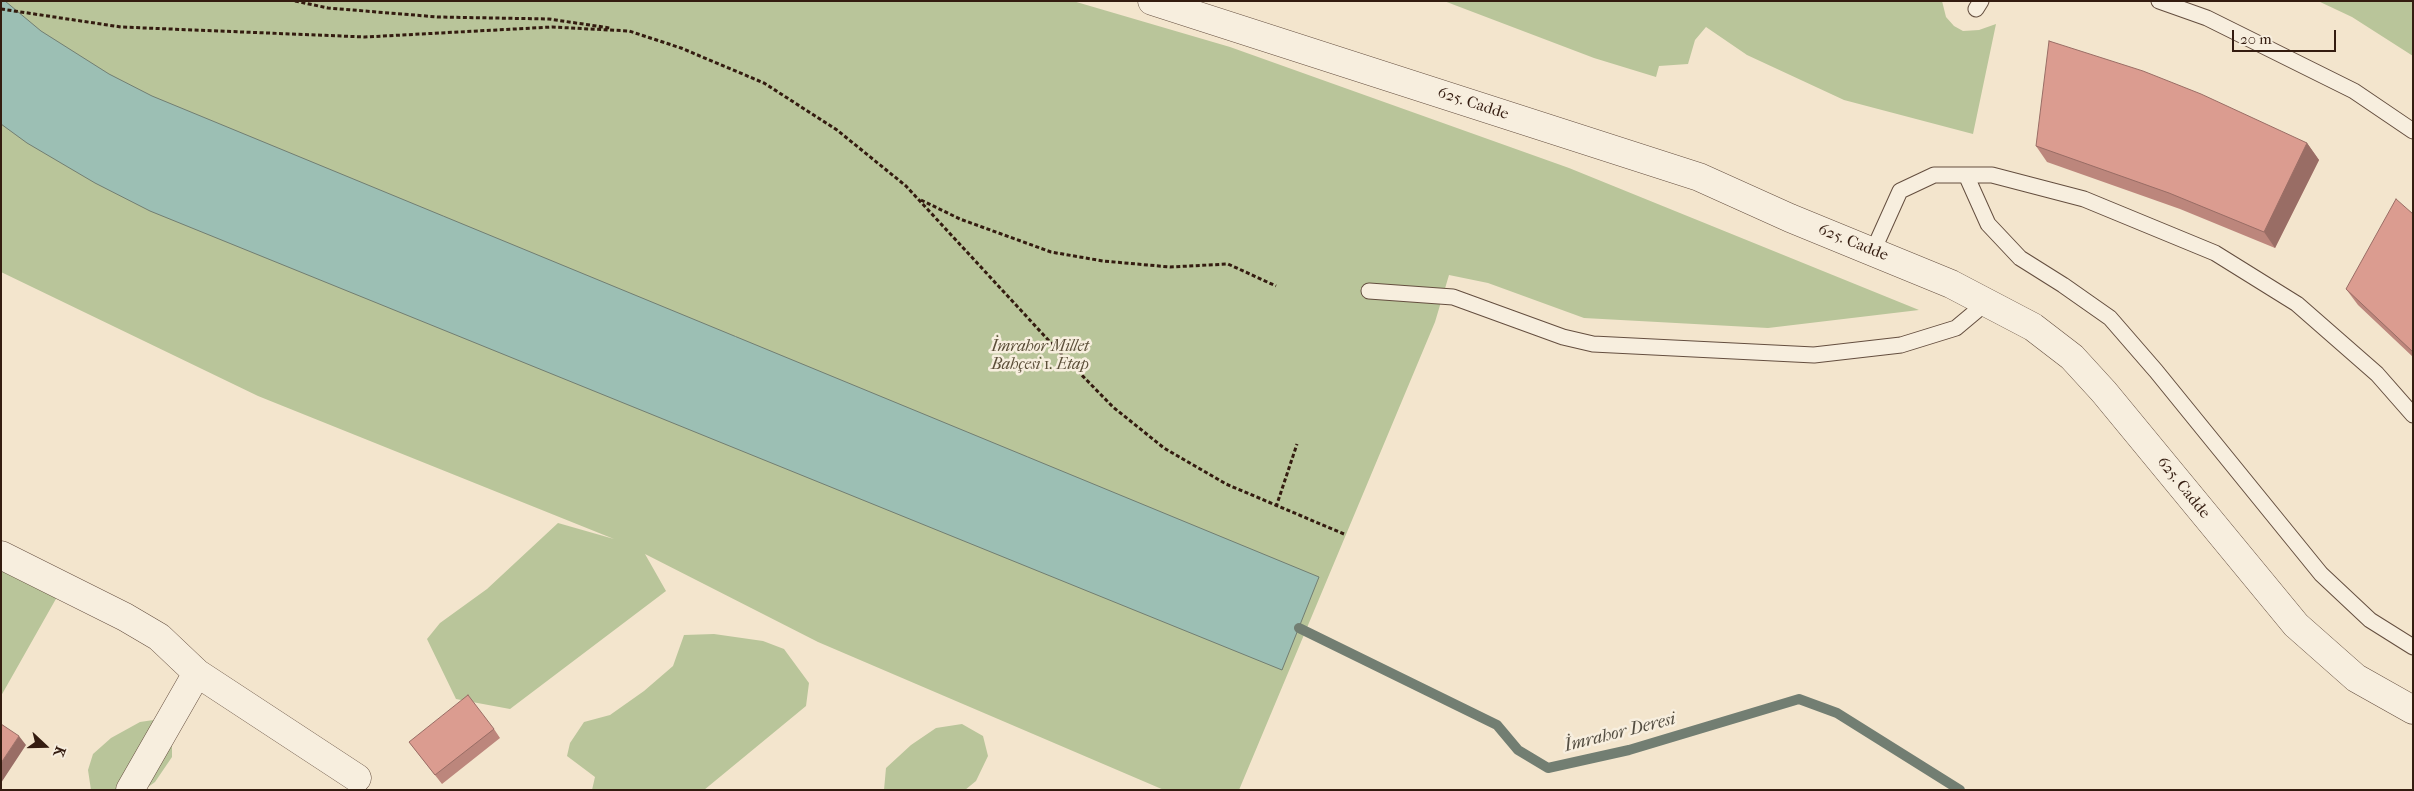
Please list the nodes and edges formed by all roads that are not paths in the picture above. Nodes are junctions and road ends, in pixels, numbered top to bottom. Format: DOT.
graph roads {
  1 [pos="1152,1"];
  2 [pos="2159,1"];
  3 [pos="2413,131"];
  4 [pos="1966,174"];
  5 [pos="1874,251"];
  6 [pos="1369,291"];
  7 [pos="1987,302"];
  8 [pos="2413,416"];
  9 [pos="1,555"];
  10 [pos="2413,647"];
  11 [pos="197,673"];
  12 [pos="2413,710"];
  13 [pos="357,778"];
  14 [pos="130,790"];
  1 -- 5 [label="street, 625. Cadde"];
  2 -- 3 [label="lane"];
  4 -- 5 [label="lane"];
  4 -- 8 [label="lane"];
  4 -- 10 [label="lane"];
  5 -- 7 [label="street, 625. Cadde"];
  6 -- 7 [label="lane"];
  7 -- 12 [label="street, 625. Cadde"];
  9 -- 11 [label="street"];
  11 -- 13 [label="street"];
  11 -- 14 [label="street"];
}
